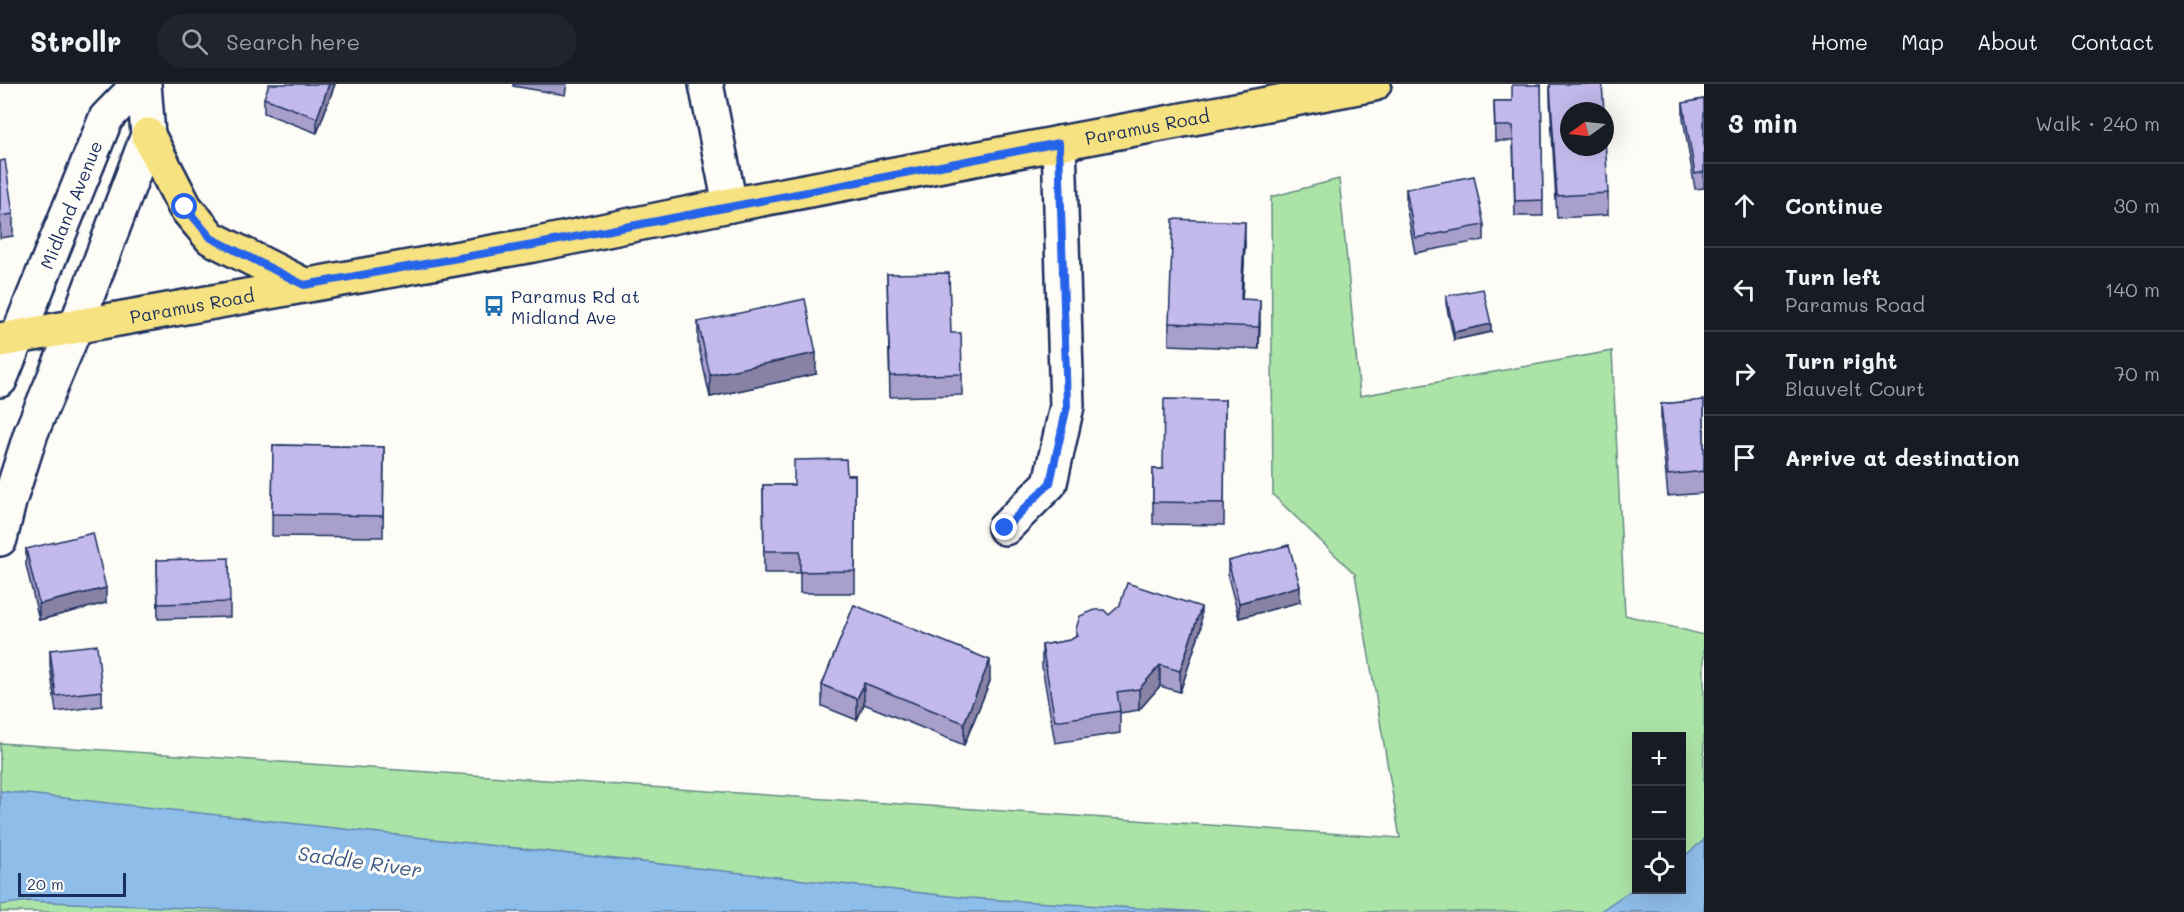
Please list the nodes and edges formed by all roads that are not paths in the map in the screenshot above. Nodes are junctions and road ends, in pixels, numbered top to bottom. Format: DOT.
graph roads {
  1 [pos="139,84"];
  2 [pos="144,84"];
  3 [pos="706,84"];
  4 [pos="1374,84"];
  5 [pos="147,135"];
  6 [pos="1059,143"];
  7 [pos="730,205"];
  8 [pos="304,285"];
  9 [pos="76,326"];
  10 [pos="9,338"];
  11 [pos="0,380"];
  12 [pos="1005,528"];
  13 [pos="0,539"];
  1 -- 10 [label="street, Midland Avenue"];
  2 -- 5 [label="street"];
  3 -- 7 [label="street"];
  4 -- 6 [label="main road, Paramus Road"];
  5 -- 8 [label="main road"];
  5 -- 9 [label="street"];
  6 -- 7 [label="main road, Paramus Road"];
  6 -- 12 [label="street"];
  7 -- 8 [label="main road, Paramus Road"];
  8 -- 9 [label="main road, Paramus Road"];
  9 -- 10 [label="main road, Paramus Road"];
  9 -- 13 [label="street"];
  10 -- 11 [label="street, Midland Avenue"];
}
